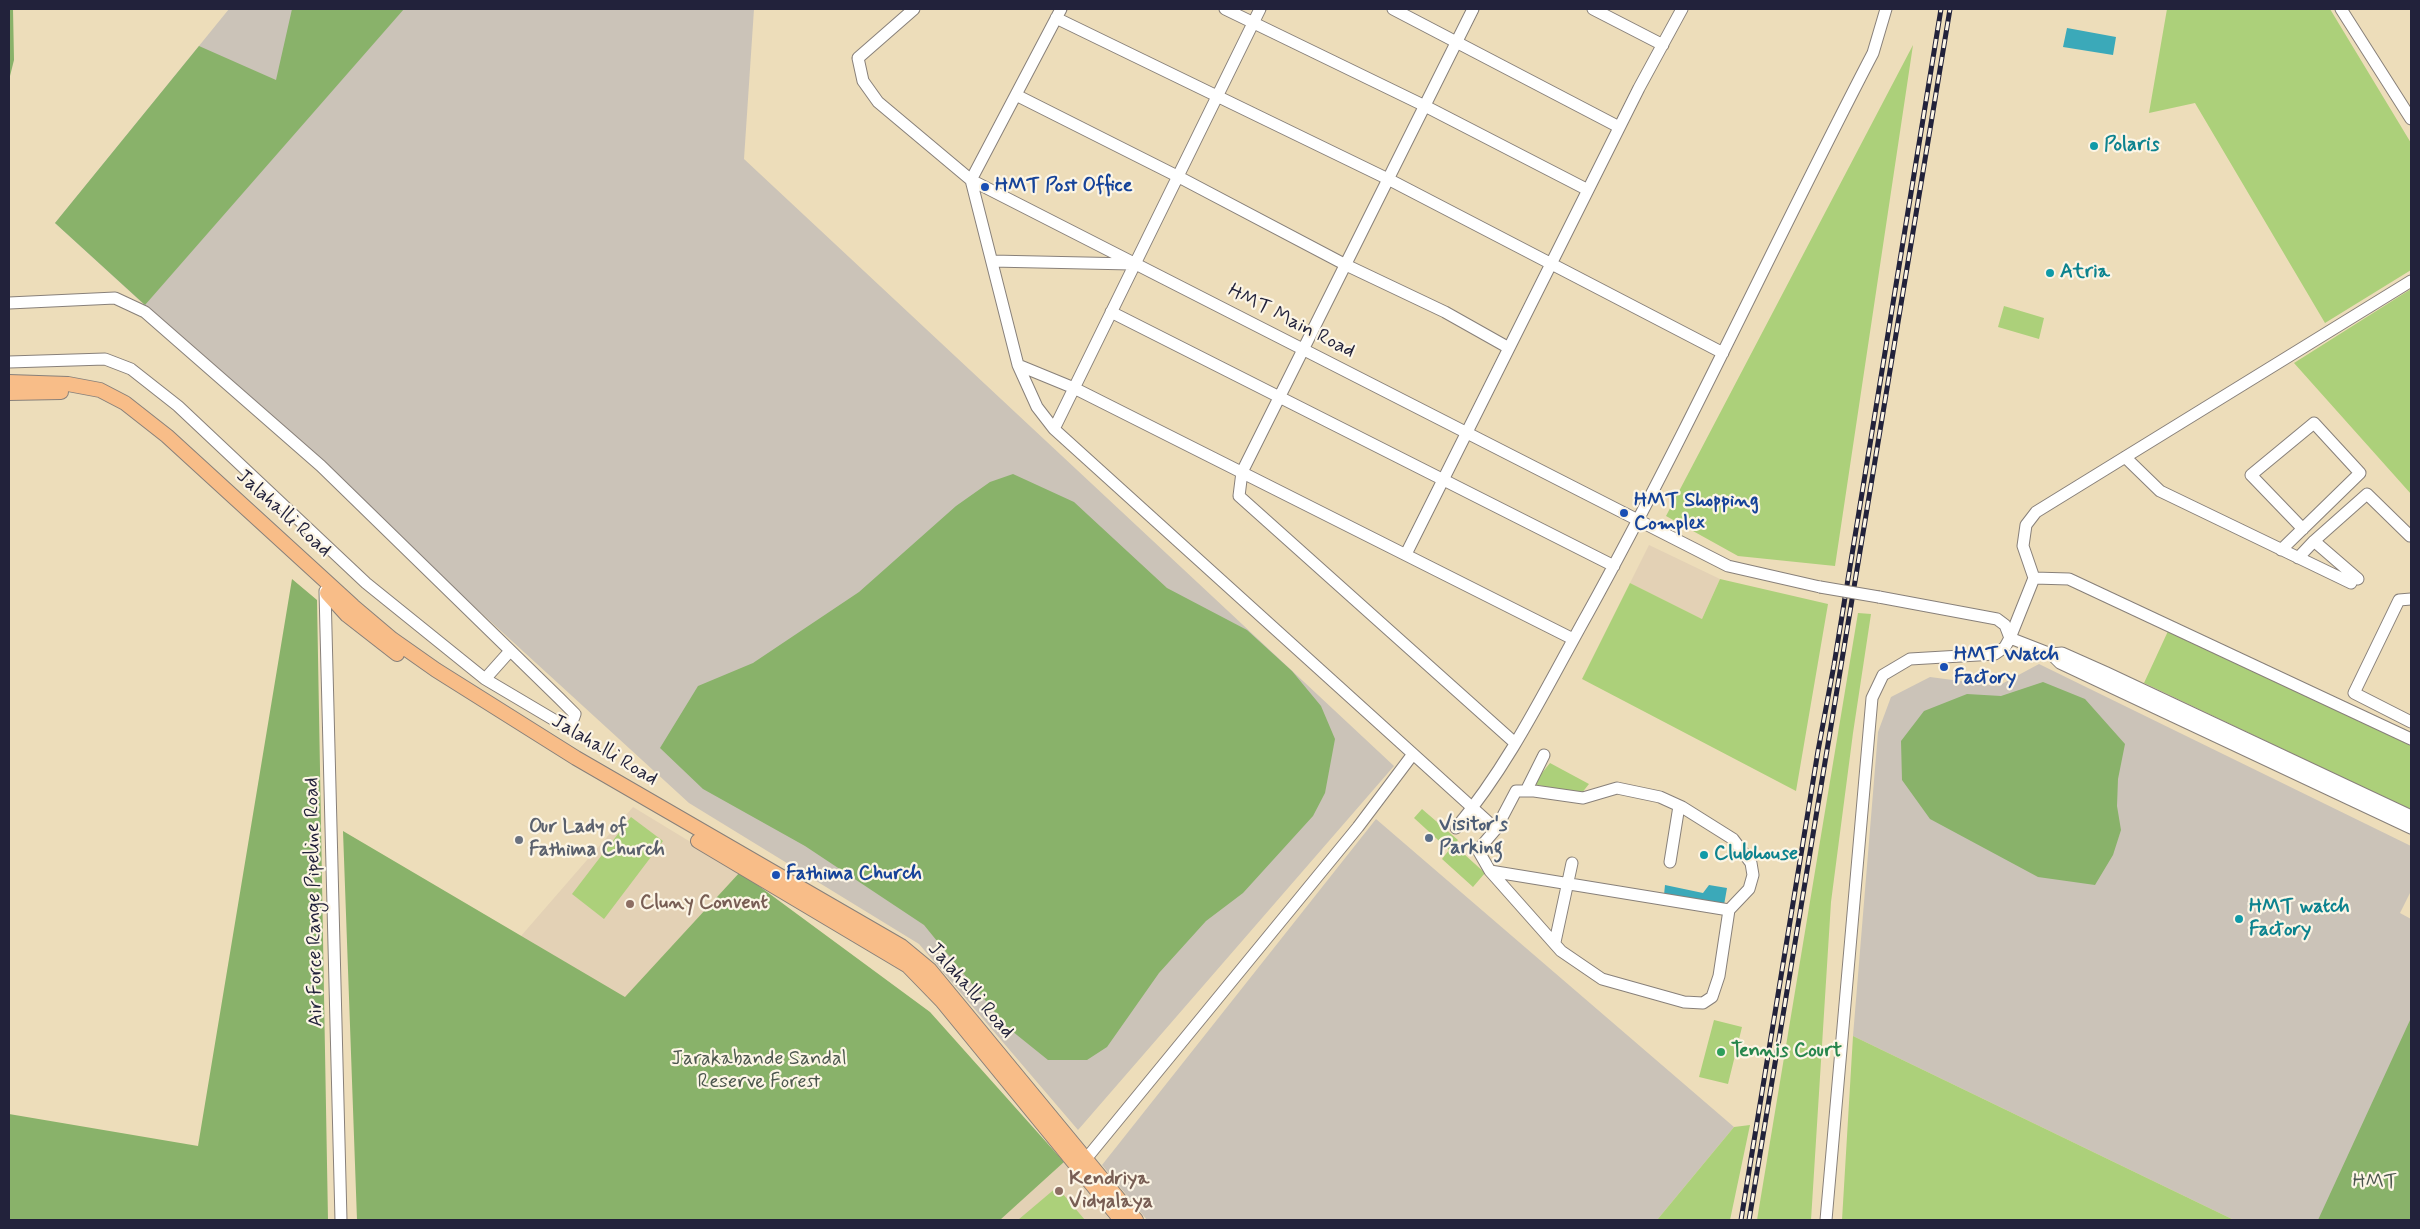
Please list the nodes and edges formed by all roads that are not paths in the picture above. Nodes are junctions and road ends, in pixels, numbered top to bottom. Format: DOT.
graph roads {
  1 [pos="914,9"];
  2 [pos="1225,9"];
  3 [pos="1260,9"];
  4 [pos="1393,9"];
  5 [pos="1472,9"];
  6 [pos="1593,9"];
  7 [pos="1682,9"];
  8 [pos="1886,9"];
  9 [pos="2341,9"];
  10 [pos="1059,14"];
  11 [pos="1253,22"];
  12 [pos="1456,42"];
  13 [pos="1663,45"];
  14 [pos="1016,95"];
  15 [pos="1217,95"];
  16 [pos="1424,106"];
  17 [pos="2411,119"];
  18 [pos="1620,127"];
  19 [pos="1177,176"];
  20 [pos="1388,179"];
  21 [pos="971,180"];
  22 [pos="1588,190"];
  23 [pos="992,261"];
  24 [pos="1552,263"];
  25 [pos="1134,264"];
  26 [pos="1346,265"];
  27 [pos="2411,281"];
  28 [pos="9,303"];
  29 [pos="1111,312"];
  30 [pos="1509,348"];
  31 [pos="1304,349"];
  32 [pos="1723,353"];
  33 [pos="9,362"];
  34 [pos="1018,365"];
  35 [pos="9,382"];
  36 [pos="1074,388"];
  37 [pos="9,393"];
  38 [pos="1280,397"];
  39 [pos="1054,429"];
  40 [pos="1468,432"];
  41 [pos="2126,457"];
  42 [pos="1242,472"];
  43 [pos="1443,480"];
  44 [pos="1639,521"];
  45 [pos="2303,530"];
  46 [pos="2410,536"];
  47 [pos="2314,541"];
  48 [pos="2281,550"];
  49 [pos="1406,554"];
  50 [pos="2298,558"];
  51 [pos="1614,566"];
  52 [pos="2034,578"];
  53 [pos="328,588"];
  54 [pos="2411,599"];
  55 [pos="2010,638"];
  56 [pos="1573,639"];
  57 [pos="510,651"];
  58 [pos="2051,654"];
  59 [pos="485,679"];
  60 [pos="2411,722"];
  61 [pos="2411,739"];
  62 [pos="1515,743"];
  63 [pos="1413,754"];
  64 [pos="1544,755"];
  65 [pos="1526,791"];
  66 [pos="1679,806"];
  67 [pos="1473,809"];
  68 [pos="2411,816"];
  69 [pos="1456,828"];
  70 [pos="2411,828"];
  71 [pos="1496,829"];
  72 [pos="1670,862"];
  73 [pos="1572,863"];
  74 [pos="1490,872"];
  75 [pos="1567,884"];
  76 [pos="1729,910"];
  77 [pos="1555,942"];
  78 [pos="1083,1163"];
  79 [pos="341,1220"];
  80 [pos="1122,1220"];
  81 [pos="1136,1220"];
  82 [pos="1826,1220"];
  1 -- 21 [label="street, HMT Main Road"];
  2 -- 11 [label="street"];
  3 -- 11 [label="street"];
  4 -- 12 [label="street"];
  5 -- 12 [label="street"];
  6 -- 13 [label="street"];
  7 -- 13 [label="street"];
  8 -- 32 [label="street"];
  9 -- 17 [label="street"];
  10 -- 14 [label="street"];
  10 -- 15 [label="street"];
  11 -- 15 [label="street"];
  11 -- 16 [label="street"];
  12 -- 16 [label="street"];
  12 -- 18 [label="street"];
  13 -- 18 [label="street"];
  14 -- 19 [label="street"];
  14 -- 21 [label="street"];
  15 -- 19 [label="street"];
  15 -- 20 [label="street"];
  16 -- 20 [label="street"];
  16 -- 22 [label="street"];
  18 -- 22 [label="street"];
  19 -- 25 [label="street"];
  19 -- 26 [label="street"];
  20 -- 24 [label="street"];
  20 -- 26 [label="street"];
  21 -- 23 [label="street"];
  21 -- 25 [label="street, HMT Main Road"];
  22 -- 24 [label="street"];
  23 -- 25 [label="street"];
  23 -- 34 [label="street"];
  24 -- 30 [label="street"];
  24 -- 32 [label="street"];
  25 -- 29 [label="street"];
  25 -- 31 [label="street, HMT Main Road"];
  26 -- 30 [label="street"];
  26 -- 31 [label="street"];
  27 -- 41 [label="street"];
  28 -- 57 [label="street"];
  29 -- 36 [label="street"];
  29 -- 38 [label="street"];
  30 -- 40 [label="street"];
  31 -- 38 [label="street"];
  31 -- 40 [label="street, HMT Main Road"];
  32 -- 44 [label="street"];
  33 -- 59 [label="street"];
  34 -- 36 [label="street"];
  34 -- 39 [label="street"];
  35 -- 53 [label="main road, Jalahalli Road"];
  36 -- 39 [label="street"];
  36 -- 42 [label="street"];
  37 -- 53 [label="main road, Jalahalli Road"];
  38 -- 42 [label="street"];
  38 -- 43 [label="street"];
  39 -- 63 [label="street"];
  40 -- 43 [label="street"];
  40 -- 44 [label="street, HMT Main Road"];
  41 -- 48 [label="street"];
  41 -- 52 [label="street"];
  42 -- 49 [label="street"];
  42 -- 62 [label="street"];
  43 -- 49 [label="street"];
  43 -- 51 [label="street"];
  44 -- 51 [label="street"];
  44 -- 55 [label="street, HMT Main Road, bridge"];
  45 -- 45 [label="street"];
  45 -- 48 [label="street"];
  46 -- 47 [label="street"];
  47 -- 50 [label="street"];
  47 -- 50 [label="street"];
  48 -- 50 [label="street"];
  49 -- 56 [label="street"];
  51 -- 56 [label="street"];
  52 -- 55 [label="street"];
  52 -- 61 [label="street"];
  53 -- 78 [label="main road, Jalahalli Road"];
  53 -- 79 [label="street, Air Force Range Pipeline Road"];
  54 -- 60 [label="street"];
  55 -- 58 [label="street"];
  55 -- 82 [label="street"];
  56 -- 62 [label="street"];
  57 -- 59 [label="street"];
  57 -- 59 [label="street"];
  58 -- 68 [label="street"];
  58 -- 70 [label="street"];
  62 -- 67 [label="street"];
  63 -- 67 [label="street"];
  63 -- 78 [label="street"];
  64 -- 65 [label="street"];
  65 -- 66 [label="street"];
  65 -- 71 [label="street"];
  66 -- 72 [label="street"];
  66 -- 76 [label="street"];
  67 -- 69 [label="street"];
  67 -- 71 [label="street"];
  71 -- 74 [label="street"];
  73 -- 75 [label="street"];
  74 -- 75 [label="street"];
  74 -- 77 [label="street"];
  75 -- 76 [label="street"];
  75 -- 77 [label="street"];
  76 -- 77 [label="street"];
  78 -- 80 [label="main road"];
  78 -- 81 [label="main road, Jalahalli Road"];
}
